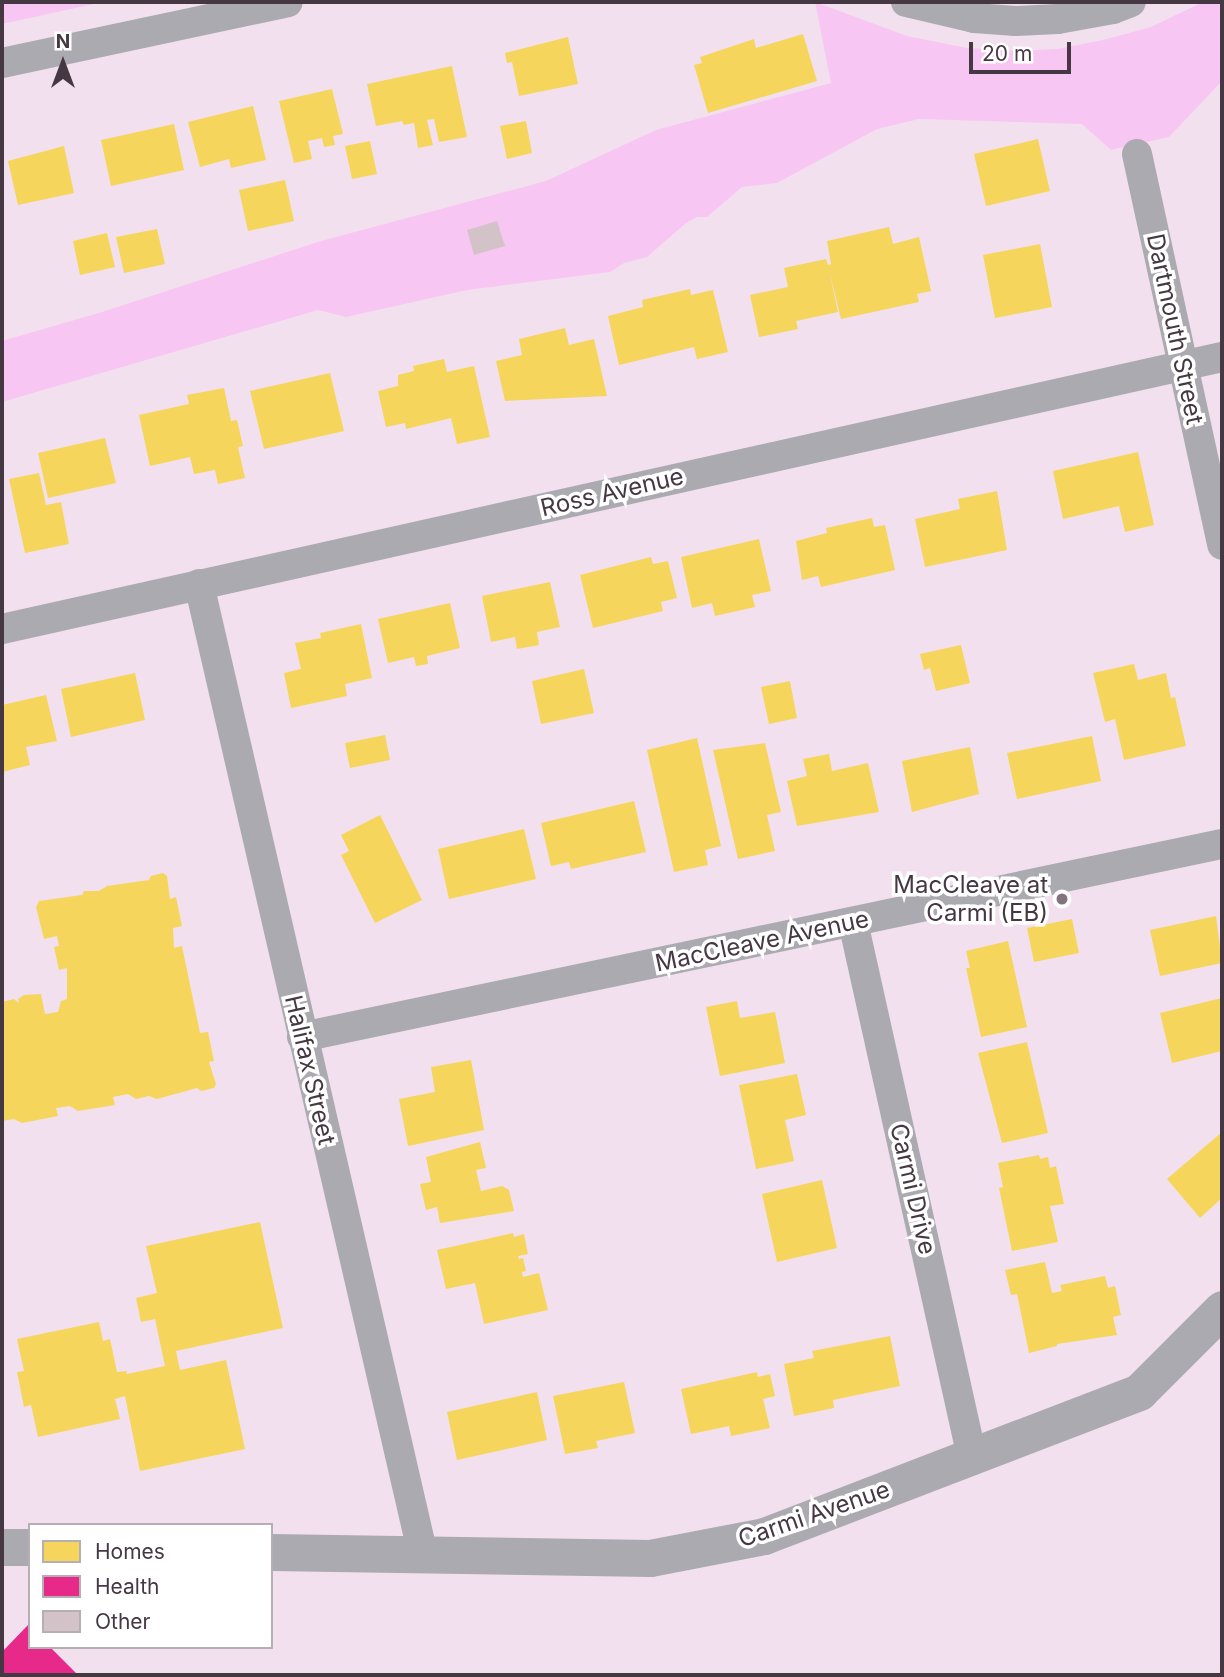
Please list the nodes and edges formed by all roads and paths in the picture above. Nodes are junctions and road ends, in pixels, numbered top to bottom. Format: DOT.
graph roads {
  1 [pos="288,2"];
  2 [pos="906,2"];
  3 [pos="1131,2"];
  4 [pos="2,63"];
  5 [pos="1137,154"];
  6 [pos="1222,357"];
  7 [pos="1183,365"];
  8 [pos="1222,545"];
  9 [pos="199,584"];
  10 [pos="2,629"];
  11 [pos="1222,844"];
  12 [pos="853,922"];
  13 [pos="302,1037"];
  14 [pos="1222,1309"];
  15 [pos="972,1457"];
  16 [pos="2,1547"];
  17 [pos="28,1547"];
  18 [pos="273,1552"];
  19 [pos="423,1555"];
  1 -- 4 [label="street"];
  2 -- 3 [label="street"];
  5 -- 7 [label="street, Dartmouth Street"];
  6 -- 7 [label="street, Ross Avenue"];
  7 -- 8 [label="street, Dartmouth Street"];
  7 -- 9 [label="street, Ross Avenue"];
  9 -- 10 [label="street, Ross Avenue"];
  9 -- 13 [label="street, Halifax Street"];
  11 -- 12 [label="street, MacCleave Avenue"];
  12 -- 13 [label="street, MacCleave Avenue"];
  12 -- 15 [label="street, Carmi Drive"];
  13 -- 19 [label="street, Halifax Street"];
  14 -- 15 [label="street, Carmi Avenue"];
  15 -- 19 [label="street, Carmi Avenue"];
  16 -- 17 [label="street"];
  18 -- 19 [label="street, Carmi Avenue"];
}
